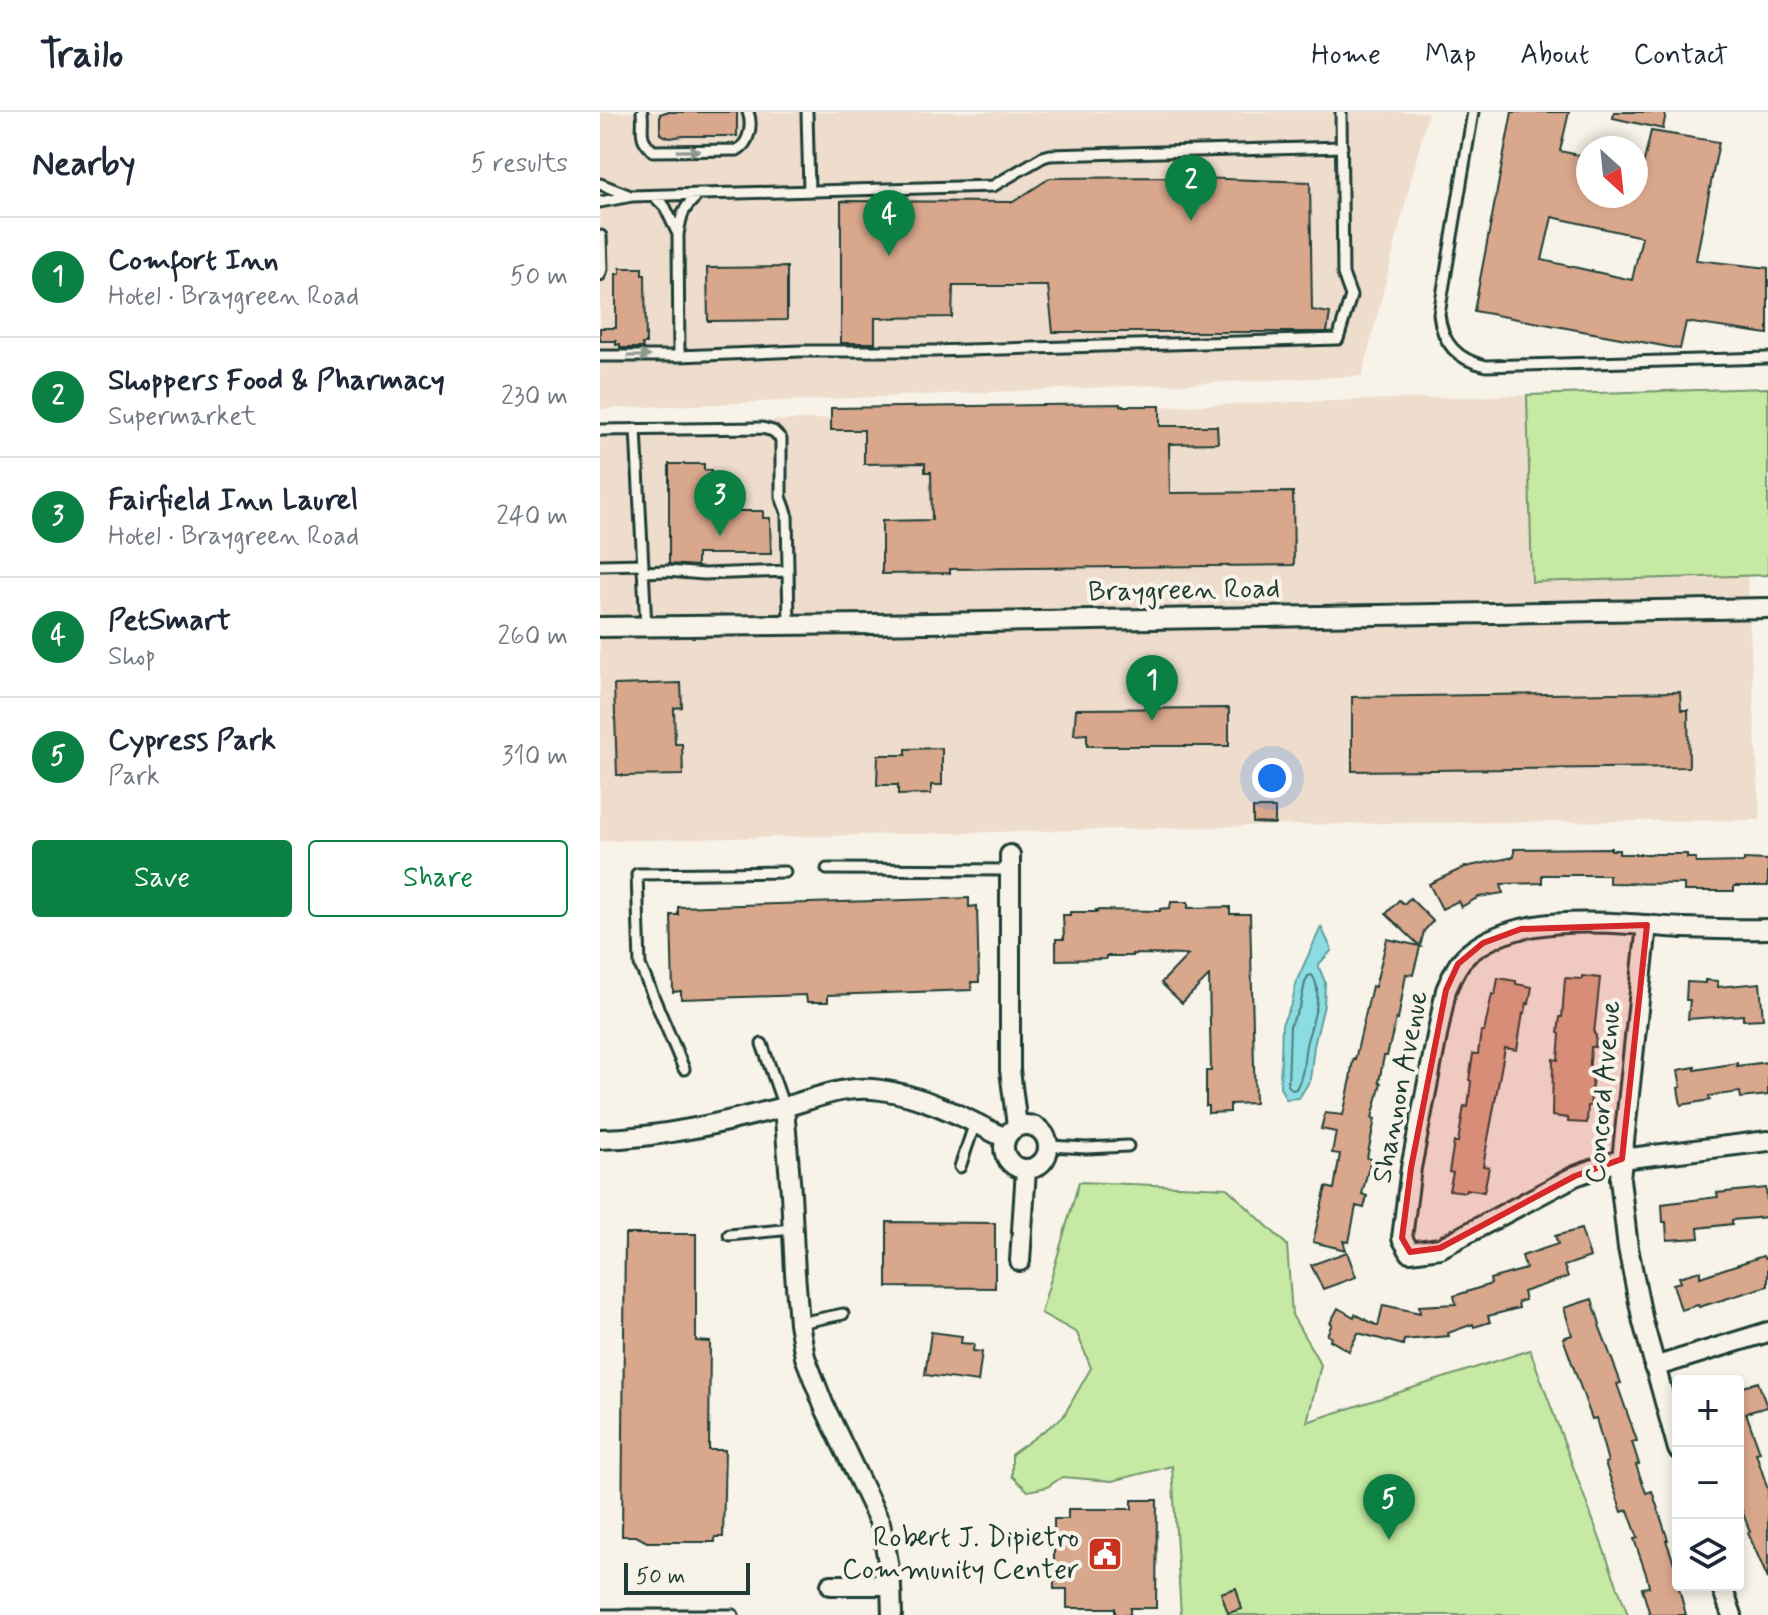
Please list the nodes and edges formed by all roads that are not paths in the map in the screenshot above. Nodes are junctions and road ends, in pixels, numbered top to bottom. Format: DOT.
graph roads {
  1 [pos="642,112"];
  2 [pos="748,112"];
  3 [pos="807,112"];
  4 [pos="1341,112"];
  5 [pos="1473,112"];
  6 [pos="1342,147"];
  7 [pos="600,184"];
  8 [pos="809,191"];
  9 [pos="699,194"];
  10 [pos="632,196"];
  11 [pos="654,196"];
  12 [pos="600,202"];
  13 [pos="678,235"];
  14 [pos="601,236"];
  15 [pos="600,275"];
  16 [pos="600,356"];
  17 [pos="679,356"];
  18 [pos="1768,358"];
  19 [pos="636,429"];
  20 [pos="600,430"];
  21 [pos="600,565"];
  22 [pos="643,568"];
  23 [pos="788,571"];
  24 [pos="1768,608"];
  25 [pos="789,625"];
  26 [pos="600,627"];
  27 [pos="646,627"];
  28 [pos="1010,862"];
  29 [pos="827,869"];
  30 [pos="785,872"];
  31 [pos="1647,925"];
  32 [pos="1768,929"];
  33 [pos="762,1044"];
  34 [pos="684,1069"];
  35 [pos="784,1107"];
  36 [pos="975,1123"];
  37 [pos="1011,1132"];
  38 [pos="600,1139"];
  39 [pos="1768,1141"];
  40 [pos="1049,1146"];
  41 [pos="1128,1146"];
  42 [pos="1622,1159"];
  43 [pos="960,1167"];
  44 [pos="1026,1169"];
  45 [pos="793,1229"];
  46 [pos="729,1235"];
  47 [pos="1020,1261"];
  48 [pos="843,1314"];
  49 [pos="799,1323"];
  50 [pos="1768,1332"];
  51 [pos="1654,1367"];
  52 [pos="1677,1447"];
  53 [pos="831,1585"];
  54 [pos="891,1585"];
  55 [pos="1723,1591"];
  56 [pos="604,1615"];
  57 [pos="733,1615"];
  58 [pos="892,1615"];
  59 [pos="1732,1615"];
  1 -- 2 [label="lane, one-way"];
  3 -- 8 [label="lane"];
  4 -- 6 [label="lane"];
  5 -- 18 [label="lane"];
  6 -- 8 [label="lane"];
  6 -- 17 [label="lane"];
  7 -- 10 [label="lane"];
  8 -- 9 [label="lane"];
  9 -- 11 [label="lane"];
  9 -- 13 [label="lane"];
  10 -- 11 [label="lane"];
  10 -- 12 [label="lane"];
  11 -- 13 [label="lane"];
  13 -- 17 [label="lane"];
  14 -- 15 [label="lane"];
  16 -- 17 [label="lane, one-way"];
  19 -- 20 [label="lane"];
  19 -- 22 [label="lane"];
  19 -- 23 [label="lane"];
  21 -- 22 [label="lane"];
  22 -- 23 [label="lane"];
  22 -- 27 [label="lane"];
  23 -- 25 [label="lane"];
  24 -- 25 [label="street, Braygreen Road"];
  25 -- 27 [label="street, Braygreen Road"];
  26 -- 27 [label="street, Braygreen Road"];
  28 -- 29 [label="lane"];
  28 -- 37 [label="street"];
  30 -- 34 [label="lane"];
  31 -- 32 [label="street, Shannon Avenue"];
  31 -- 42 [label="street, Concord Avenue"];
  31 -- 42 [label="street, Shannon Avenue"];
  33 -- 35 [label="lane"];
  35 -- 36 [label="street"];
  35 -- 38 [label="street"];
  35 -- 45 [label="street"];
  36 -- 37 [label="street"];
  36 -- 43 [label="lane"];
  37 -- 40 [label="street"];
  37 -- 44 [label="street"];
  39 -- 42 [label="street"];
  40 -- 41 [label="lane"];
  40 -- 44 [label="street"];
  42 -- 51 [label="street, Concord Avenue"];
  44 -- 47 [label="street"];
  45 -- 46 [label="lane"];
  45 -- 49 [label="street"];
  48 -- 49 [label="lane"];
  49 -- 54 [label="street"];
  50 -- 51 [label="street"];
  51 -- 52 [label="street, Concord Avenue"];
  53 -- 54 [label="street"];
  54 -- 58 [label="street"];
  55 -- 59 [label="street"];
  56 -- 57 [label="lane"];
}
